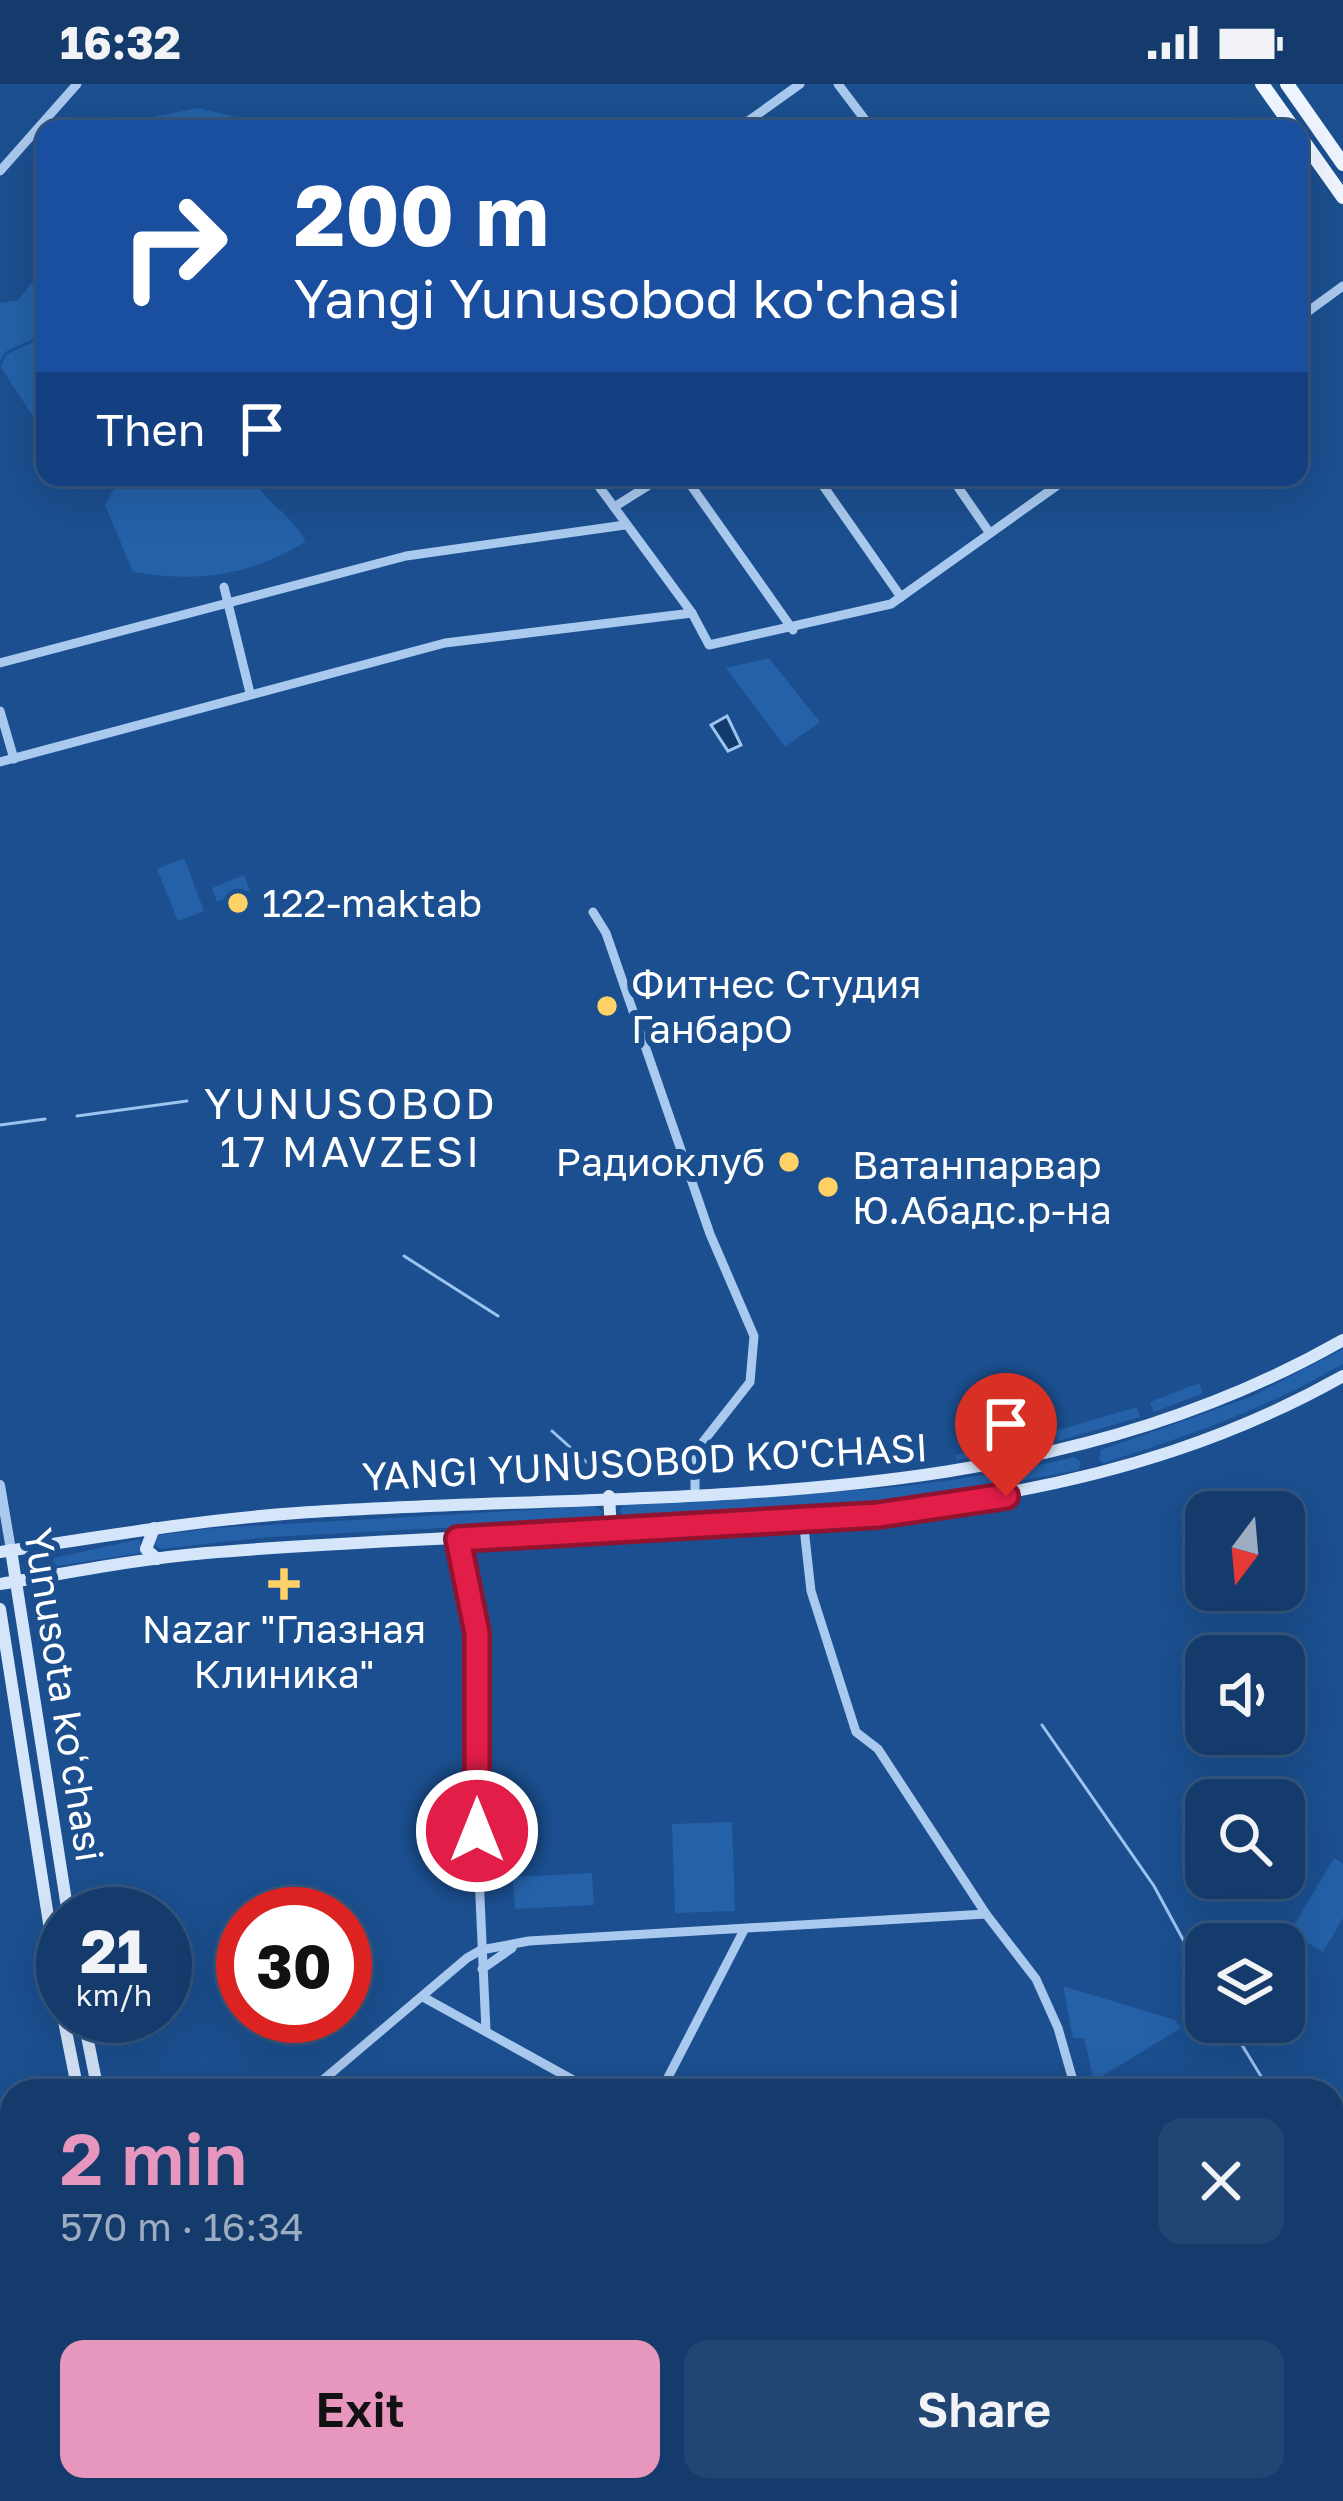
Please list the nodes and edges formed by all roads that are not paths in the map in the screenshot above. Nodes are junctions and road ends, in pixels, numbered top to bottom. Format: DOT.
graph roads {
  1 [pos="77,84"];
  2 [pos="800,84"];
  3 [pos="838,84"];
  4 [pos="1262,84"];
  5 [pos="1286,84"];
  6 [pos="45,120"];
  7 [pos="753,120"];
  8 [pos="865,120"];
  9 [pos="1288,120"];
  10 [pos="36,130"];
  11 [pos="1308,148"];
  12 [pos="1343,164"];
  13 [pos="0,171"];
  14 [pos="1343,197"];
  15 [pos="1343,286"];
  16 [pos="1308,311"];
  17 [pos="599,486"];
  18 [pos="648,486"];
  19 [pos="691,486"];
  20 [pos="823,486"];
  21 [pos="957,486"];
  22 [pos="1056,486"];
  23 [pos="614,507"];
  24 [pos="625,525"];
  25 [pos="989,532"];
  26 [pos="224,587"];
  27 [pos="901,597"];
  28 [pos="227,604"];
  29 [pos="692,613"];
  30 [pos="793,630"];
  31 [pos="0,663"];
  32 [pos="250,693"];
  33 [pos="0,711"];
  34 [pos="14,759"];
  35 [pos="0,762"];
  36 [pos="593,912"];
  37 [pos="1343,1340"];
  38 [pos="1343,1376"];
  39 [pos="1085,1446"];
  40 [pos="1094,1474"];
  41 [pos="0,1485"];
  42 [pos="695,1492"];
  43 [pos="610,1496"];
  44 [pos="803,1520"];
  45 [pos="154,1528"];
  46 [pos="611,1530"];
  47 [pos="458,1539"];
  48 [pos="5,1551"];
  49 [pos="157,1559"];
  50 [pos="15,1581"];
  51 [pos="0,1584"];
  52 [pos="0,1609"];
  53 [pos="43,1887"];
  54 [pos="64,1887"];
  55 [pos="986,1914"];
  56 [pos="744,1930"];
  57 [pos="513,1948"];
  58 [pos="481,1950"];
  59 [pos="482,1969"];
  60 [pos="423,1997"];
  61 [pos="486,2031"];
  62 [pos="69,2043"];
  63 [pos="88,2043"];
  64 [pos="76,2079"];
  65 [pos="96,2079"];
  66 [pos="324,2079"];
  67 [pos="572,2079"];
  68 [pos="667,2079"];
  69 [pos="1073,2079"];
  1 -- 6 [label="street"];
  2 -- 7 [label="street"];
  3 -- 8 [label="street"];
  4 -- 9 [label="main road"];
  5 -- 12 [label="main road"];
  10 -- 13 [label="street"];
  11 -- 14 [label="main road"];
  15 -- 16 [label="street"];
  17 -- 23 [label="street"];
  18 -- 23 [label="street"];
  19 -- 30 [label="street"];
  20 -- 27 [label="street"];
  21 -- 25 [label="street"];
  22 -- 25 [label="street"];
  23 -- 24 [label="street"];
  24 -- 28 [label="street"];
  24 -- 29 [label="street"];
  25 -- 27 [label="street"];
  26 -- 28 [label="street"];
  27 -- 30 [label="street"];
  28 -- 31 [label="street"];
  28 -- 32 [label="street"];
  29 -- 30 [label="street"];
  29 -- 32 [label="street"];
  32 -- 34 [label="street"];
  33 -- 34 [label="street"];
  34 -- 35 [label="street"];
  36 -- 42 [label="street"];
  37 -- 39 [label="main road, YANGI YUNUSOBOD KO'CHASI"];
  38 -- 40 [label="main road, YANGI YUNUSOBOD KO'CHASI"];
  39 -- 40 [label="main road"];
  39 -- 42 [label="main road, YANGI YUNUSOBOD KO'CHASI"];
  40 -- 44 [label="main road, YANGI YUNUSOBOD KO'CHASI"];
  41 -- 48 [label="street, Yunusota koʻchasi"];
  42 -- 43 [label="main road, YANGI YUNUSOBOD KO'CHASI"];
  43 -- 45 [label="main road, YANGI YUNUSOBOD KO'CHASI"];
  43 -- 46 [label="main road"];
  44 -- 46 [label="main road, YANGI YUNUSOBOD KO'CHASI"];
  44 -- 55 [label="street"];
  45 -- 48 [label="main road, YANGI YUNUSOBOD KO'CHASI"];
  45 -- 49 [label="main road"];
  46 -- 47 [label="main road, YANGI YUNUSOBOD KO'CHASI"];
  47 -- 49 [label="main road, YANGI YUNUSOBOD KO'CHASI"];
  47 -- 58 [label="street"];
  48 -- 50 [label="main road, Yunusota koʻchasi"];
  49 -- 50 [label="main road, YANGI YUNUSOBOD KO'CHASI"];
  50 -- 51 [label="main road, YANGI YUNUSOBOD KO'CHASI"];
  50 -- 54 [label="main road, Yunusota koʻchasi"];
  52 -- 53 [label="main road, Yunusota koʻchasi"];
  55 -- 56 [label="street"];
  55 -- 69 [label="street"];
  56 -- 57 [label="street"];
  56 -- 68 [label="street"];
  57 -- 58 [label="street"];
  57 -- 59 [label="street"];
  58 -- 59 [label="street"];
  58 -- 60 [label="street"];
  59 -- 61 [label="street"];
  60 -- 61 [label="street"];
  60 -- 66 [label="street"];
  61 -- 67 [label="street"];
  62 -- 64 [label="main road, Yunusota koʻchasi"];
  63 -- 65 [label="main road"];
}
